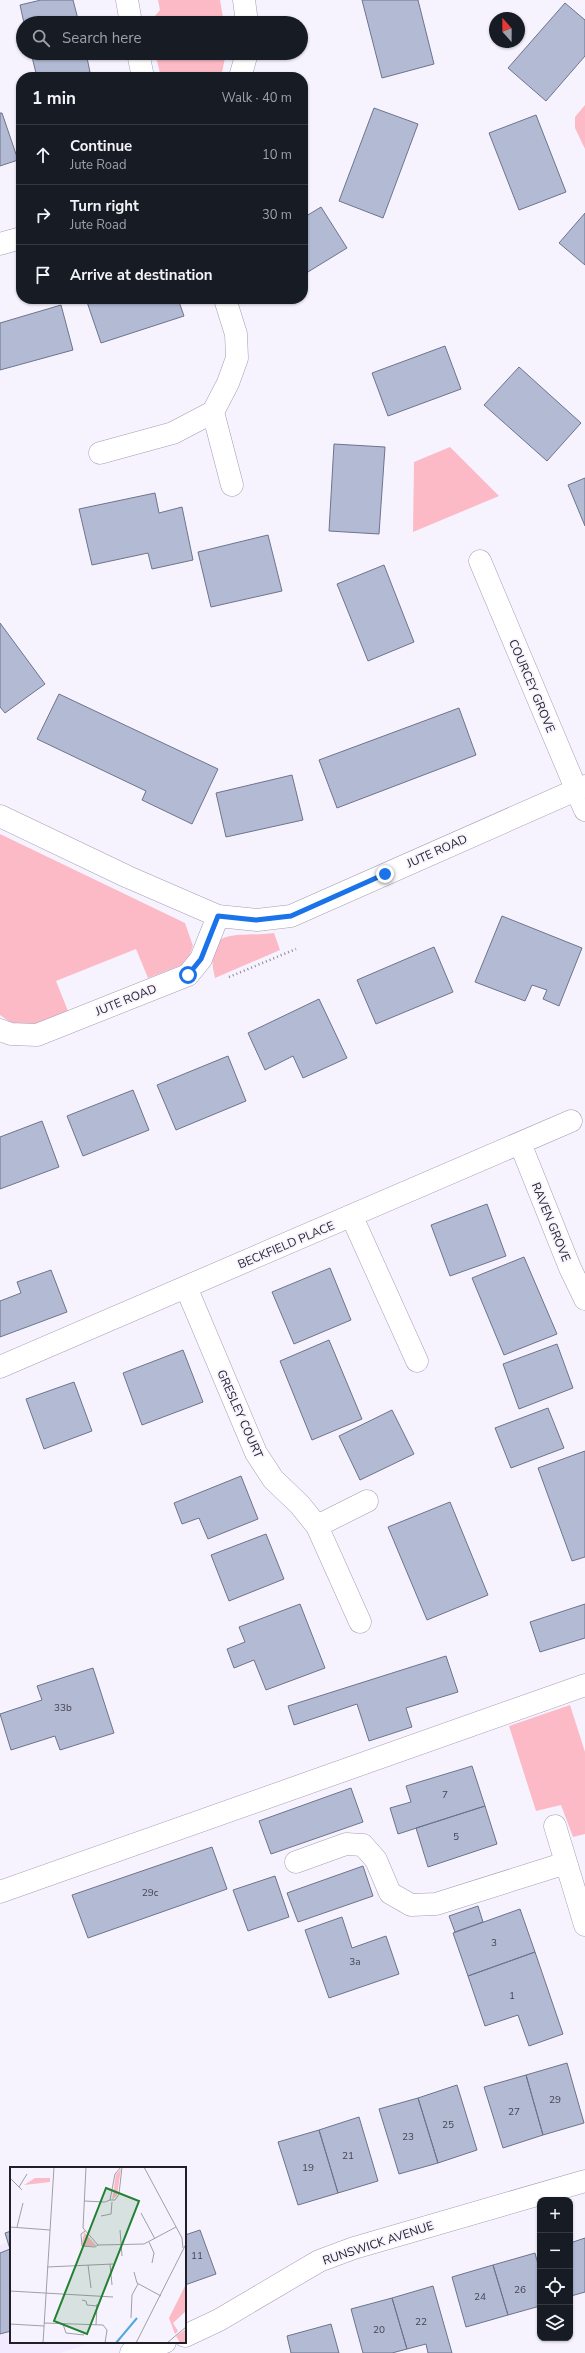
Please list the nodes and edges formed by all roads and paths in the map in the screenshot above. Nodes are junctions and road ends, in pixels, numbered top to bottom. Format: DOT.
graph roads {
  1 [pos="127,0"];
  2 [pos="244,0"];
  3 [pos="130,16"];
  4 [pos="246,16"];
  5 [pos="139,60"];
  6 [pos="244,60"];
  7 [pos="142,72"];
  8 [pos="241,72"];
  9 [pos="16,239"];
  10 [pos="0,244"];
  11 [pos="227,304"];
  12 [pos="213,412"];
  13 [pos="100,453"];
  14 [pos="232,485"];
  15 [pos="480,561"];
  16 [pos="580,788"];
  17 [pos="585,810"];
  18 [pos="0,816"];
  19 [pos="218,916"];
  20 [pos="302,947"];
  21 [pos="188,975"];
  22 [pos="0,1030"];
  23 [pos="571,1121"];
  24 [pos="520,1143"];
  25 [pos="352,1217"];
  26 [pos="186,1287"];
  27 [pos="585,1299"];
  28 [pos="417,1361"];
  29 [pos="0,1367"];
  30 [pos="367,1501"];
  31 [pos="317,1526"];
  32 [pos="360,1622"];
  33 [pos="585,1685"];
  34 [pos="554,1826"];
  35 [pos="296,1862"];
  36 [pos="566,1863"];
  37 [pos="0,1892"];
  38 [pos="585,1925"];
  39 [pos="585,2181"];
  40 [pos="186,2336"];
  41 [pos="160,2347"];
  42 [pos="131,2353"];
  1 -- 3 [label="street"];
  2 -- 4 [label="street"];
  5 -- 7 [label="street"];
  6 -- 8 [label="street"];
  9 -- 10 [label="street"];
  11 -- 12 [label="street"];
  12 -- 13 [label="street"];
  12 -- 14 [label="street"];
  15 -- 16 [label="street, COURCEY GROVE"];
  16 -- 17 [label="street, COURCEY GROVE"];
  16 -- 19 [label="street, JUTE ROAD"];
  18 -- 19 [label="street, JUTE ROAD"];
  19 -- 21 [label="street, JUTE ROAD"];
  20 -- 21 [label="path"];
  21 -- 22 [label="street, JUTE ROAD"];
  23 -- 24 [label="street, BECKFIELD PLACE"];
  24 -- 25 [label="street, BECKFIELD PLACE"];
  24 -- 27 [label="street, RAVEN GROVE"];
  25 -- 26 [label="street, BECKFIELD PLACE"];
  25 -- 28 [label="street"];
  26 -- 29 [label="street, BECKFIELD PLACE"];
  26 -- 31 [label="street, GRESLEY COURT"];
  30 -- 31 [label="street"];
  31 -- 32 [label="street, GRESLEY COURT"];
  33 -- 37 [label="street"];
  34 -- 36 [label="street"];
  35 -- 36 [label="street"];
  36 -- 38 [label="street"];
  39 -- 40 [label="street, RUNSWICK AVENUE"];
  41 -- 42 [label="street"];
}
